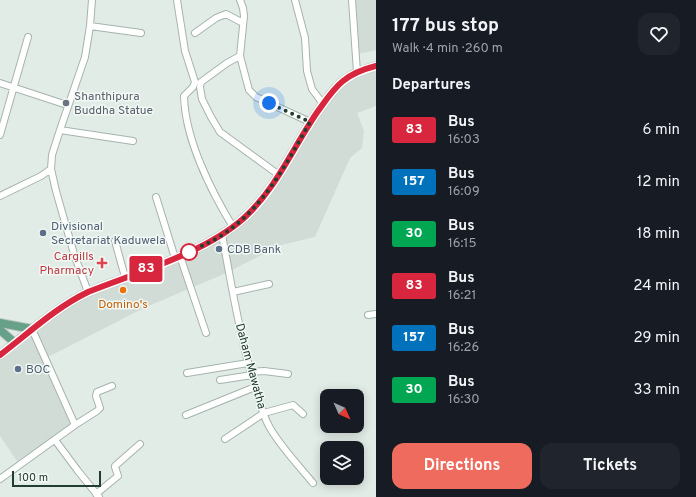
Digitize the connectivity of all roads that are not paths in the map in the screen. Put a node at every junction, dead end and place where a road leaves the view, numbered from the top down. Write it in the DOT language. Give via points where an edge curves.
graph roads {
  1 [pos="92,0"];
  2 [pos="177,0"];
  3 [pos="240,0"];
  4 [pos="295,0"];
  5 [pos="352,0"];
  6 [pos="243,23"];
  7 [pos="90,26"];
  8 [pos="141,33"];
  9 [pos="195,34"];
  10 [pos="28,37"];
  11 [pos="240,56"];
  12 [pos="376,66"];
  13 [pos="357,72"];
  14 [pos="0,83"];
  15 [pos="14,87"];
  16 [pos="323,104"];
  17 [pos="67,106"];
  18 [pos="310,122"];
  19 [pos="60,130"];
  20 [pos="0,135"];
  21 [pos="133,141"];
  22 [pos="51,169"];
  23 [pos="279,175"];
  24 [pos="0,196"];
  25 [pos="156,197"];
  26 [pos="233,227"];
  27 [pos="222,235"];
  28 [pos="115,241"];
  29 [pos="178,257"];
  30 [pos="125,277"];
  31 [pos="269,284"];
  32 [pos="88,292"];
  33 [pos="233,292"];
  34 [pos="376,314"];
  35 [pos="368,315"];
  36 [pos="0,323"];
  37 [pos="32,329"];
  38 [pos="0,330"];
  39 [pos="206,332"];
  40 [pos="15,343"];
  41 [pos="0,355"];
  42 [pos="248,364"];
  43 [pos="187,373"];
  44 [pos="252,374"];
  45 [pos="288,374"];
  46 [pos="220,380"];
  47 [pos="112,386"];
  48 [pos="255,387"];
  49 [pos="264,413"];
  50 [pos="303,414"];
  51 [pos="186,416"];
  52 [pos="75,425"];
  53 [pos="225,439"];
  54 [pos="55,440"];
  55 [pos="140,444"];
  56 [pos="0,479"];
  57 [pos="313,483"];
  58 [pos="97,495"];
  1 -- 7 [label="street"];
  2 -- 26 [label="street" via="185,50 195,82 184,96 184,109 197,156 218,202"];
  3 -- 6 [label="street"];
  4 -- 16 [label="street" via="305,38 307,71 312,89"];
  5 -- 13 [label="street"];
  6 -- 9 [label="street" via="226,14 216,18"];
  6 -- 11 [label="street"];
  7 -- 8 [label="street"];
  7 -- 17 [label="street" via="85,56"];
  10 -- 15 [label="street"];
  11 -- 18 [label="street" via="251,93"];
  11 -- 23 [label="street" via="201,82 202,99 220,132"];
  12 -- 13 [label="main road"];
  13 -- 16 [label="main road" via="336,86"];
  14 -- 15 [label="street"];
  15 -- 17 [label="street"];
  15 -- 20 [label="street"];
  16 -- 18 [label="main road"];
  17 -- 19 [label="street"];
  18 -- 23 [label="main road"];
  19 -- 21 [label="street"];
  19 -- 22 [label="street" via="52,155"];
  22 -- 24 [label="street"];
  22 -- 32 [label="street" via="74,254"];
  23 -- 26 [label="main road" via="255,208"];
  25 -- 29 [label="street"];
  26 -- 27 [label="main road"];
  27 -- 29 [label="main road"];
  27 -- 33 [label="street, Daham Mawatha"];
  28 -- 30 [label="street"];
  29 -- 30 [label="main road"];
  29 -- 39 [label="street"];
  30 -- 32 [label="main road"];
  31 -- 33 [label="street"];
  32 -- 37 [label="main road" via="57,309"];
  33 -- 42 [label="street, Daham Mawatha"];
  34 -- 35 [label="street"];
  36 -- 37 [label="main road"];
  37 -- 40 [label="main road"];
  37 -- 52 [label="street"];
  38 -- 40 [label="main road"];
  40 -- 41 [label="main road"];
  42 -- 43 [label="street"];
  42 -- 44 [label="street, Daham Mawatha"];
  44 -- 45 [label="street" via="264,371"];
  44 -- 46 [label="street"];
  44 -- 48 [label="street, Daham Mawatha"];
  47 -- 52 [label="street" via="97,392 100,408"];
  48 -- 49 [label="street, Daham Mawatha"];
  48 -- 51 [label="street"];
  49 -- 50 [label="street" via="292,405"];
  49 -- 53 [label="street"];
  49 -- 57 [label="street, Daham Mawatha" via="269,427"];
  52 -- 54 [label="street"];
  54 -- 56 [label="street"];
  54 -- 58 [label="street"];
  55 -- 58 [label="street" via="115,466 118,476"];
}
